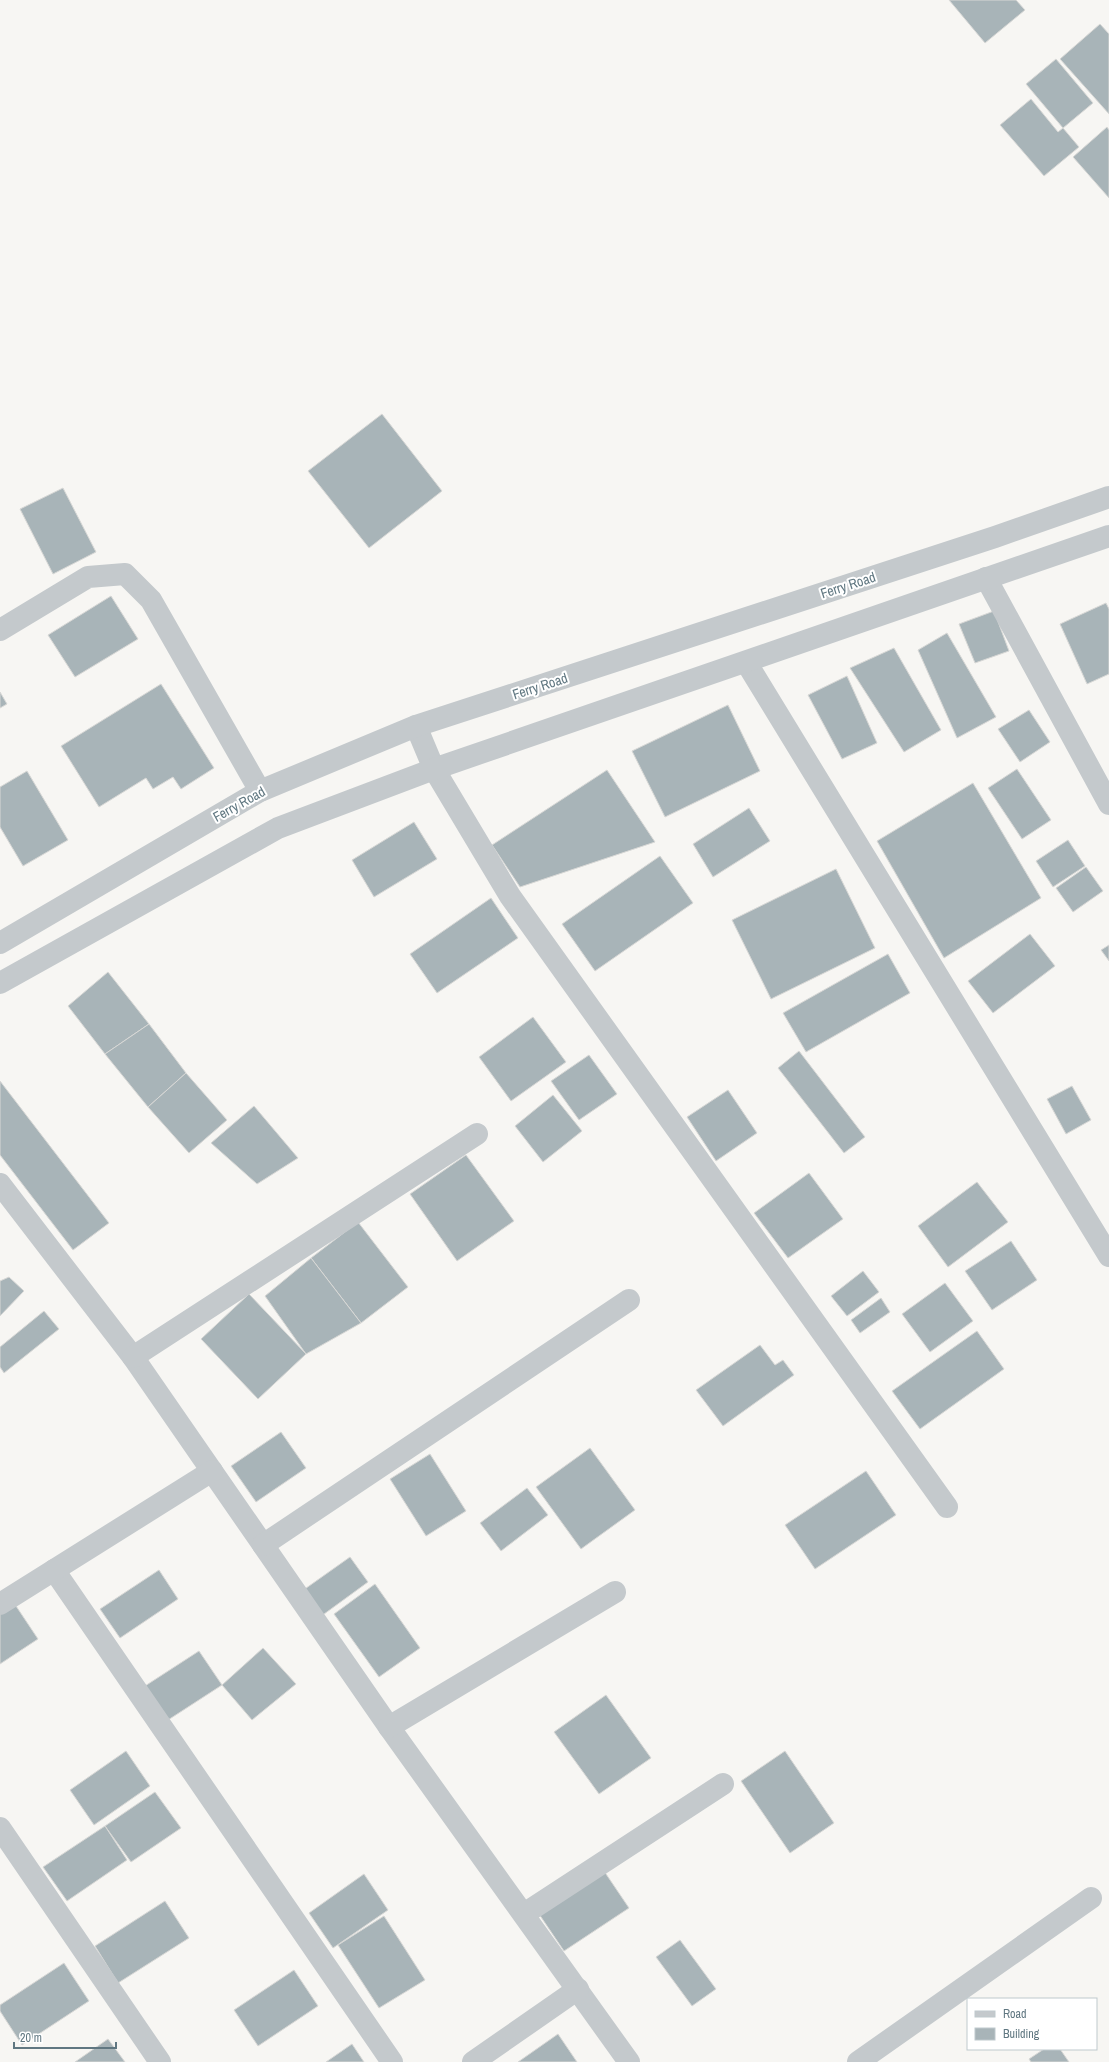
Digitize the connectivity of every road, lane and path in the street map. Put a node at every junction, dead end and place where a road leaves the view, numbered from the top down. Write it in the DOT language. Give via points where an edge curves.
graph roads {
  1 [pos="1109,497"];
  2 [pos="1109,536"];
  3 [pos="986,578"];
  4 [pos="0,630"];
  5 [pos="746,662"];
  6 [pos="416,726"];
  7 [pos="434,768"];
  8 [pos="260,791"];
  9 [pos="1109,804"];
  10 [pos="0,943"];
  11 [pos="0,983"];
  12 [pos="477,1134"];
  13 [pos="0,1184"];
  14 [pos="1101,1226"];
  15 [pos="1109,1256"];
  16 [pos="629,1300"];
  17 [pos="133,1357"];
  18 [pos="212,1471"];
  19 [pos="947,1506"];
  20 [pos="263,1544"];
  21 [pos="54,1570"];
  22 [pos="615,1592"];
  23 [pos="0,1604"];
  24 [pos="389,1727"];
  25 [pos="723,1784"];
  26 [pos="0,1828"];
  27 [pos="1091,1898"];
  28 [pos="524,1914"];
  29 [pos="578,1990"];
  30 [pos="160,2062"];
  31 [pos="392,2062"];
  32 [pos="473,2062"];
  33 [pos="629,2062"];
  34 [pos="858,2062"];
  1 -- 6 [label="street, Ferry Road"];
  2 -- 3 [label="street"];
  3 -- 5 [label="street"];
  3 -- 9 [label="street"];
  4 -- 8 [label="street" via="88,577 125,574 151,600"];
  5 -- 7 [label="street"];
  5 -- 14 [label="street"];
  6 -- 7 [label="street"];
  6 -- 8 [label="street, Ferry Road"];
  7 -- 11 [label="street" via="278,828"];
  7 -- 19 [label="street" via="510,896"];
  8 -- 10 [label="street, Ferry Road"];
  12 -- 17 [label="street"];
  13 -- 17 [label="street"];
  14 -- 15 [label="street"];
  16 -- 20 [label="street"];
  17 -- 18 [label="street"];
  18 -- 20 [label="street"];
  18 -- 21 [label="street"];
  20 -- 24 [label="street"];
  21 -- 23 [label="street"];
  21 -- 31 [label="street"];
  22 -- 24 [label="street"];
  24 -- 28 [label="street"];
  25 -- 28 [label="street"];
  26 -- 30 [label="street"];
  27 -- 34 [label="street"];
  28 -- 29 [label="street"];
  29 -- 32 [label="street"];
  29 -- 33 [label="street"];
}
